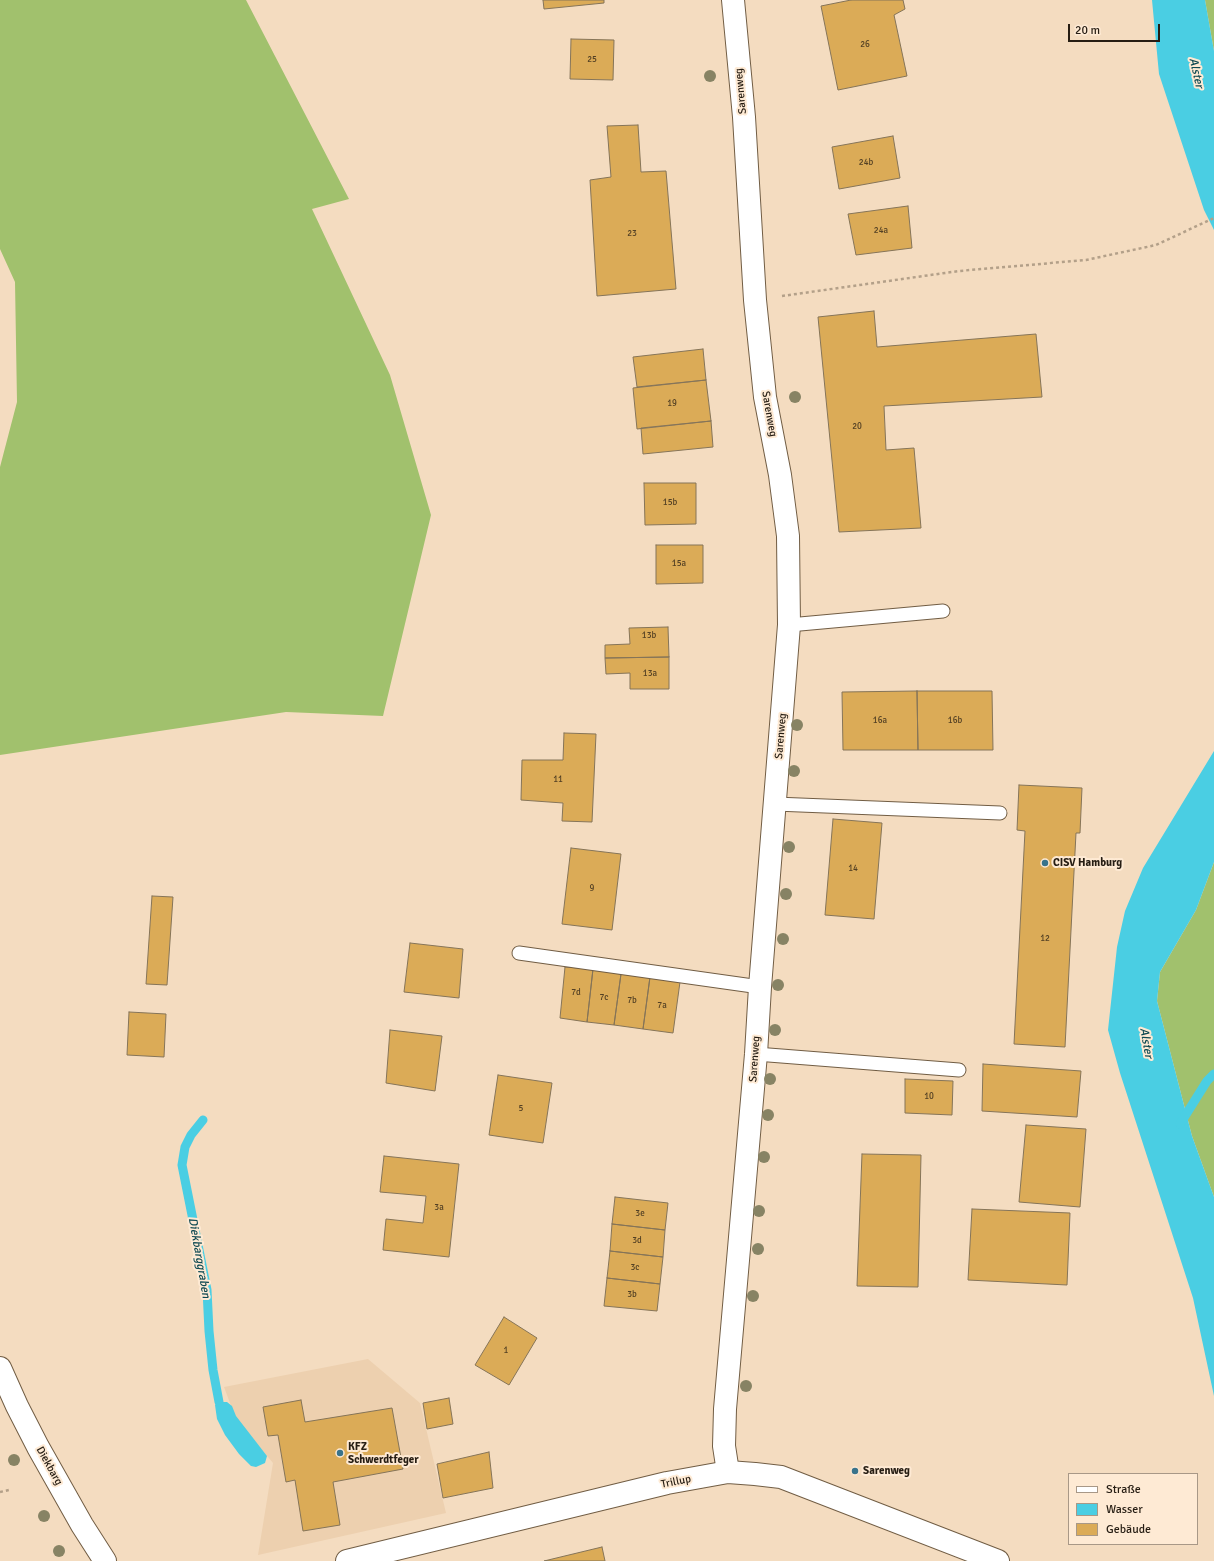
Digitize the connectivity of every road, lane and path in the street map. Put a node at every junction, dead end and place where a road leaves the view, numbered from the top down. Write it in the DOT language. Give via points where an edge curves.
graph roads {
  1 [pos="733,0"];
  2 [pos="1214,218"];
  3 [pos="755,300"];
  4 [pos="943,610"];
  5 [pos="789,625"];
  6 [pos="775,804"];
  7 [pos="1000,813"];
  8 [pos="519,953"];
  9 [pos="760,987"];
  10 [pos="756,1054"];
  11 [pos="959,1070"];
  12 [pos="0,1368"];
  13 [pos="728,1472"];
  14 [pos="9,1490"];
  15 [pos="0,1492"];
  16 [pos="105,1561"];
  17 [pos="347,1561"];
  18 [pos="998,1561"];
  1 -- 3 [label="street, Sarenweg" via="744,117"];
  2 -- 3 [label="path" via="1156,245 1086,260 959,271"];
  3 -- 5 [label="street, Sarenweg" via="765,396 788,536"];
  4 -- 5 [label="lane"];
  5 -- 6 [label="street, Sarenweg"];
  6 -- 7 [label="lane"];
  6 -- 9 [label="street, Sarenweg"];
  8 -- 9 [label="lane"];
  9 -- 10 [label="street, Sarenweg"];
  10 -- 11 [label="lane"];
  10 -- 13 [label="street, Sarenweg" via="725,1409 724,1446"];
  12 -- 16 [label="street, Diekbarg" via="38,1447"];
  13 -- 17 [label="street, Trillup" via="667,1483"];
  13 -- 18 [label="street, Trillup" via="781,1477"];
  14 -- 15 [label="path"];
}
